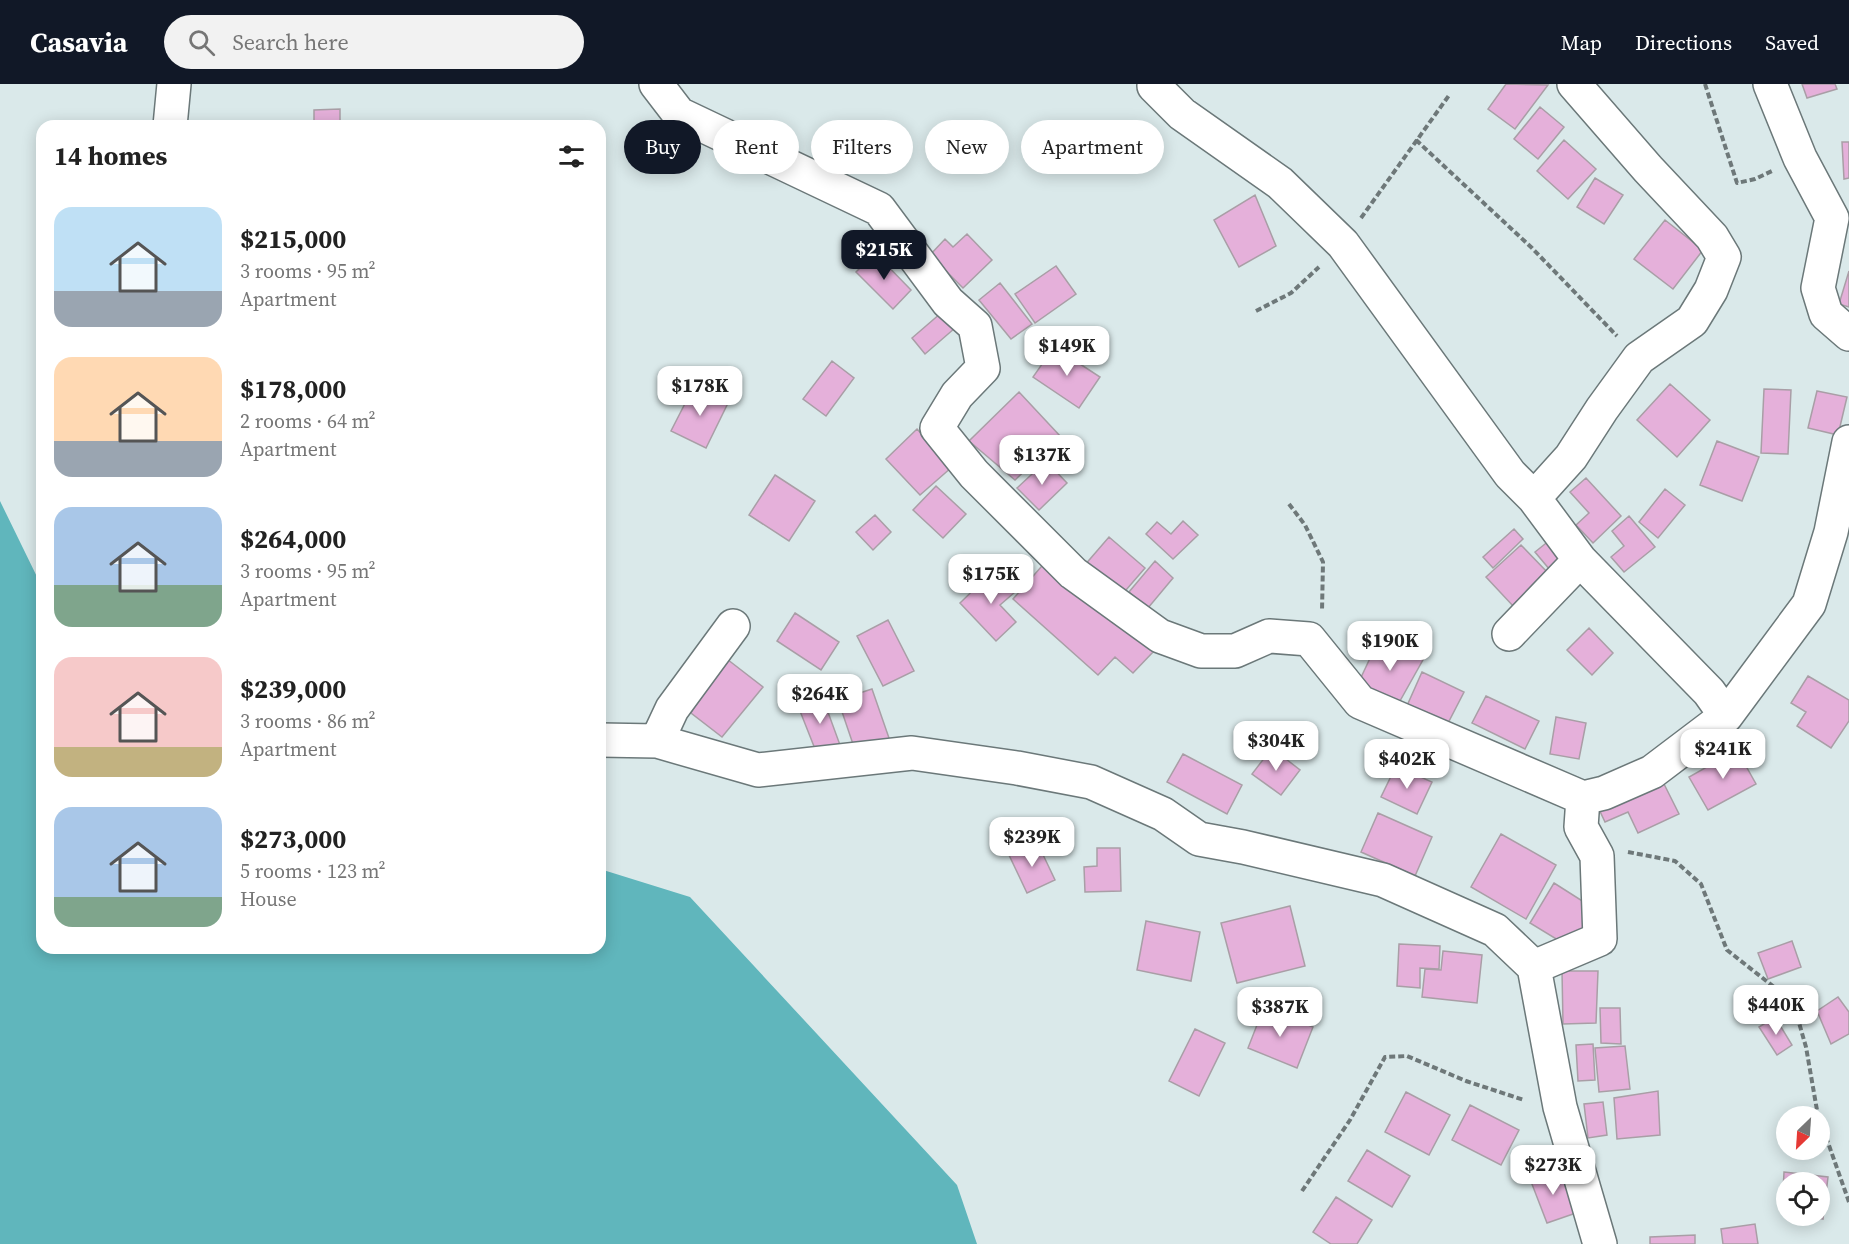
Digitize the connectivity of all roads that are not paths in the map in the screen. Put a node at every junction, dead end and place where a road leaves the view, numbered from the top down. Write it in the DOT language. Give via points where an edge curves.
graph roads {
  1 [pos="174,84"];
  2 [pos="656,84"];
  3 [pos="1574,84"];
  4 [pos="1770,84"];
  5 [pos="1154,86"];
  6 [pos="171,120"];
  7 [pos="1849,334"];
  8 [pos="1849,442"];
  9 [pos="1534,498"];
  10 [pos="1580,560"];
  11 [pos="733,626"];
  12 [pos="1509,634"];
  13 [pos="1726,716"];
  14 [pos="606,740"];
  15 [pos="657,741"];
  16 [pos="1582,798"];
  17 [pos="1534,967"];
  18 [pos="1600,1244"];
  1 -- 6 [label="street"];
  2 -- 16 [label="street" via="680,114 879,209 948,302 975,326 983,368 957,395 937,428 974,474 1072,573 1160,636 1201,651 1235,651 1269,636 1309,639 1360,702"];
  3 -- 9 [label="street" via="1712,237 1724,257 1712,290 1692,321 1639,358 1572,458"];
  4 -- 7 [label="street" via="1800,158 1832,218 1818,288 1826,314"];
  5 -- 9 [label="street" via="1182,114 1280,183 1343,244 1510,474"];
  8 -- 13 [label="street" via="1831,532 1809,604"];
  9 -- 10 [label="street"];
  10 -- 12 [label="street"];
  10 -- 13 [label="street" via="1709,692"];
  11 -- 15 [label="street" via="672,709"];
  13 -- 16 [label="street" via="1652,772 1604,794"];
  14 -- 15 [label="street"];
  15 -- 17 [label="street" via="758,770 912,753 1091,782 1162,814 1199,839 1383,880 1495,930"];
  16 -- 17 [label="street" via="1581,827 1597,856 1600,939"];
  17 -- 18 [label="street" via="1560,1107"];
}
